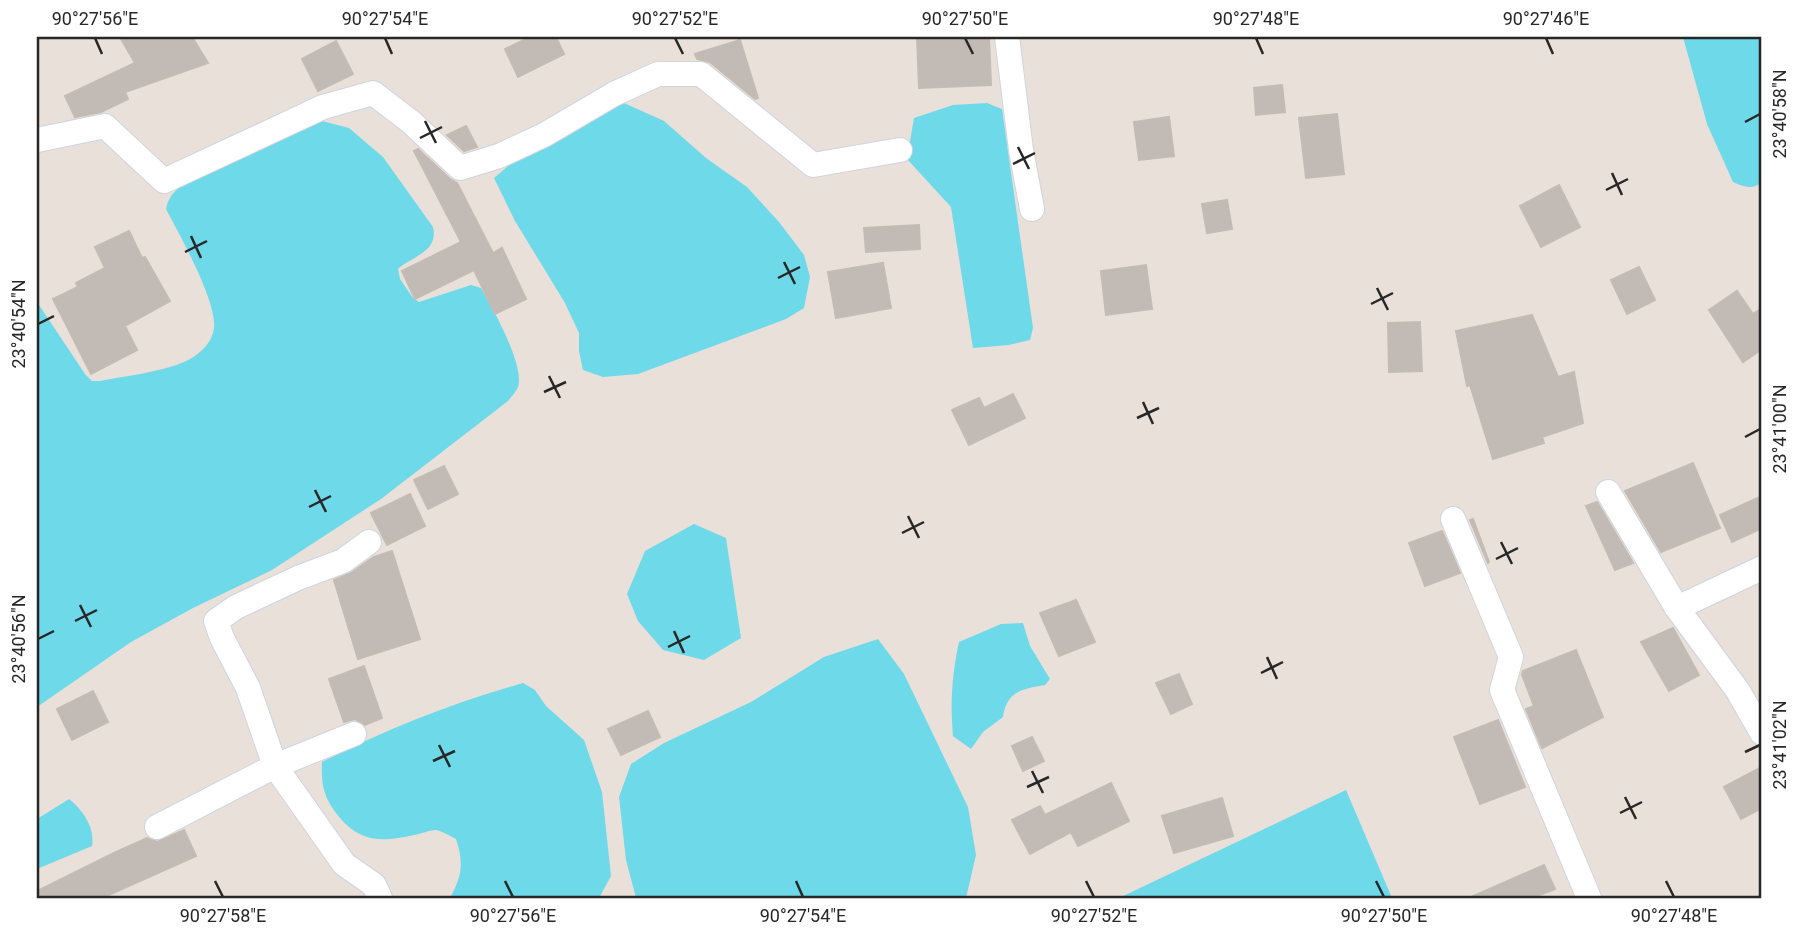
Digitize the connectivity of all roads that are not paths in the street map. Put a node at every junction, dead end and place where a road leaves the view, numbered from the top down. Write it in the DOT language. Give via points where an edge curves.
graph roads {
  1 [pos="1007,37"];
  2 [pos="37,141"];
  3 [pos="900,150"];
  4 [pos="1032,209"];
  5 [pos="1608,492"];
  6 [pos="1453,519"];
  7 [pos="369,542"];
  8 [pos="1762,568"];
  9 [pos="1677,608"];
  10 [pos="1762,733"];
  11 [pos="354,734"];
  12 [pos="275,766"];
  13 [pos="157,827"];
  14 [pos="380,898"];
  15 [pos="1589,898"];
  1 -- 4 [label="street"];
  2 -- 3 [label="street" via="105,126 164,181 323,107 373,93 460,168 544,135 658,74 701,74 813,164"];
  5 -- 9 [label="street"];
  6 -- 15 [label="street" via="1511,657 1502,690"];
  7 -- 12 [label="street" via="343,561 236,607 216,621 248,688"];
  8 -- 9 [label="street"];
  9 -- 10 [label="street" via="1738,691"];
  11 -- 12 [label="street"];
  12 -- 13 [label="street"];
  12 -- 14 [label="street" via="344,864 374,885"];
}
